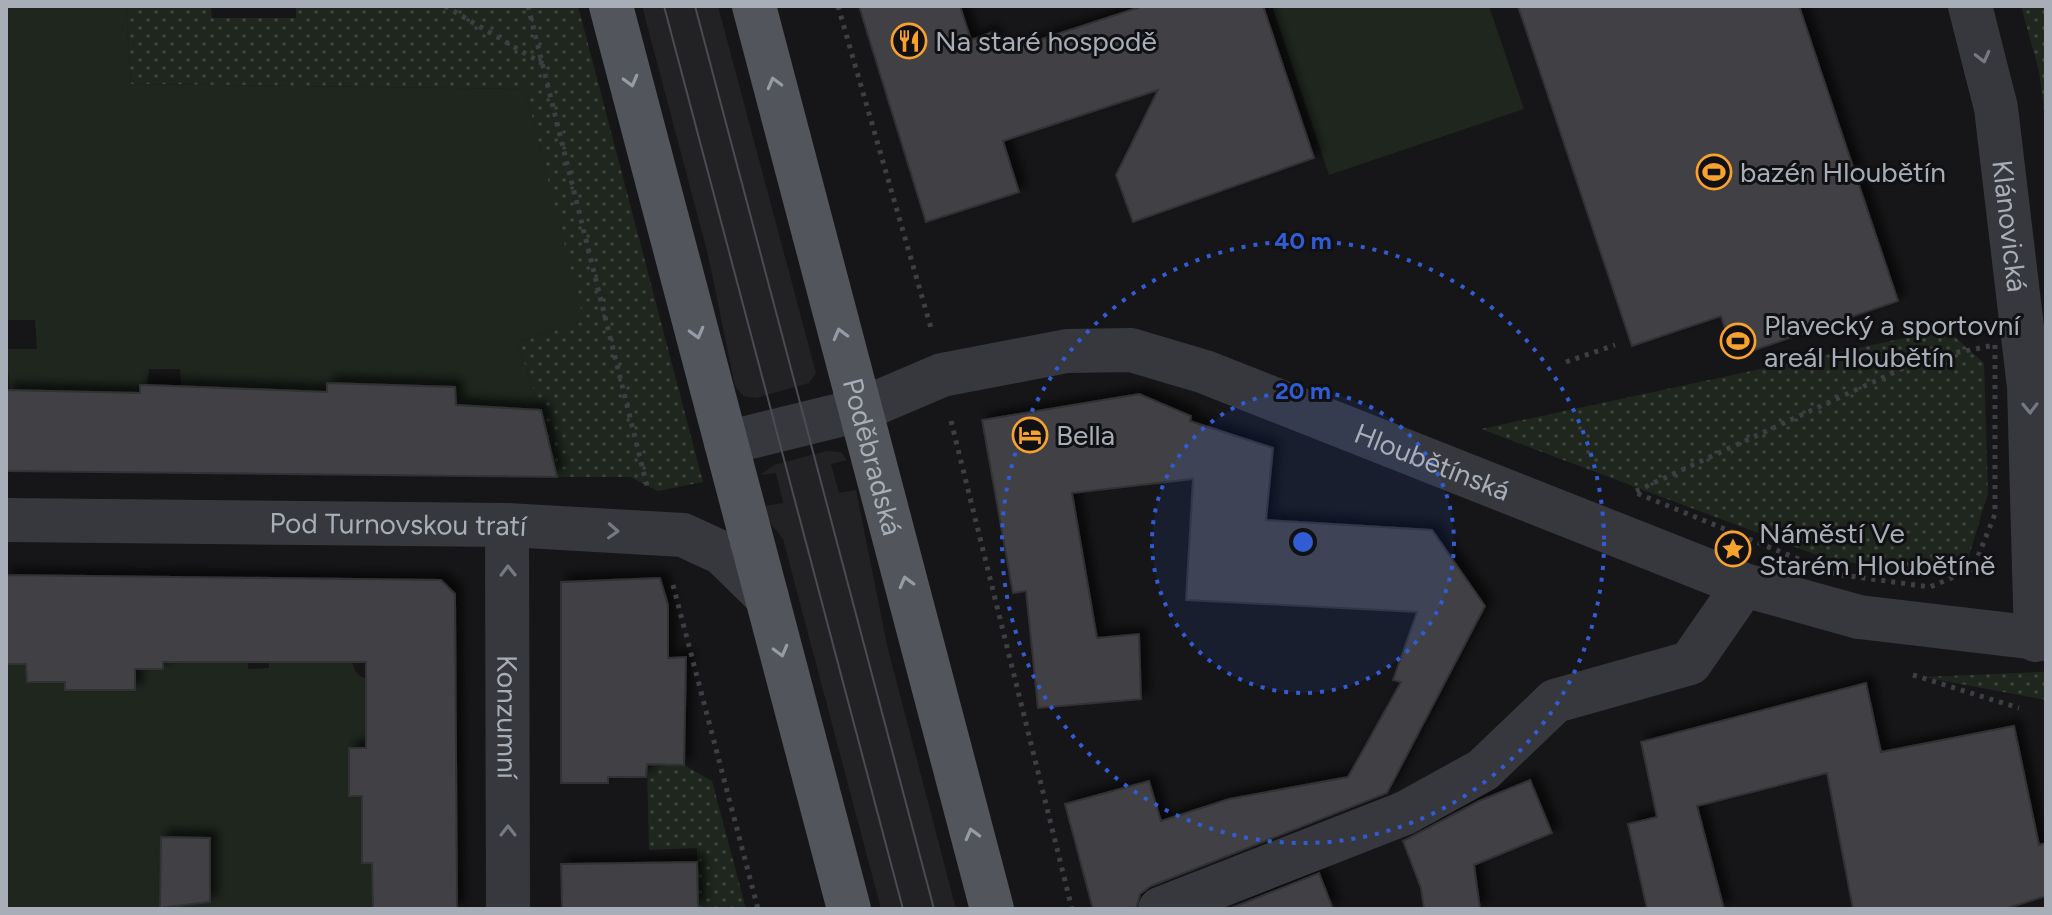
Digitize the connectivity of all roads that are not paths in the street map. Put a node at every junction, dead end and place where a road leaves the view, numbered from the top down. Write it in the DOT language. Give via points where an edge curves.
graph roads {
  1 [pos="611,6"];
  2 [pos="754,6"];
  3 [pos="1970,6"];
  4 [pos="860,410"];
  5 [pos="726,443"];
  6 [pos="6,520"];
  7 [pos="507,525"];
  8 [pos="1744,585"];
  9 [pos="767,597"];
  10 [pos="2041,639"];
  11 [pos="508,909"];
  12 [pos="849,909"];
  13 [pos="992,909"];
  14 [pos="1160,909"];
  1 -- 5 [label="main road, one-way"];
  4 -- 2 [label="main road, Poděbradská, one-way"];
  3 -- 10 [label="street, Klánovická, one-way" via="1996,108 2029,387"];
  4 -- 5 [label="street, Hloubětínská"];
  4 -- 8 [label="street, Hloubětínská" via="942,375 1067,351 1131,350 1205,372"];
  13 -- 4 [label="main road, Poděbradská, one-way"];
  5 -- 9 [label="main road"];
  6 -- 7 [label="street, Pod Turnovskou tratí"];
  7 -- 9 [label="street, Pod Turnovskou tratí, one-way" via="659,533 705,542 738,565"];
  11 -- 7 [label="street, Konzumní, one-way"];
  8 -- 10 [label="street, Hloubětínská" via="1859,617"];
  8 -- 14 [label="street" via="1690,663 1555,701 1483,770 1405,813"];
  9 -- 12 [label="main road, one-way"];
}
